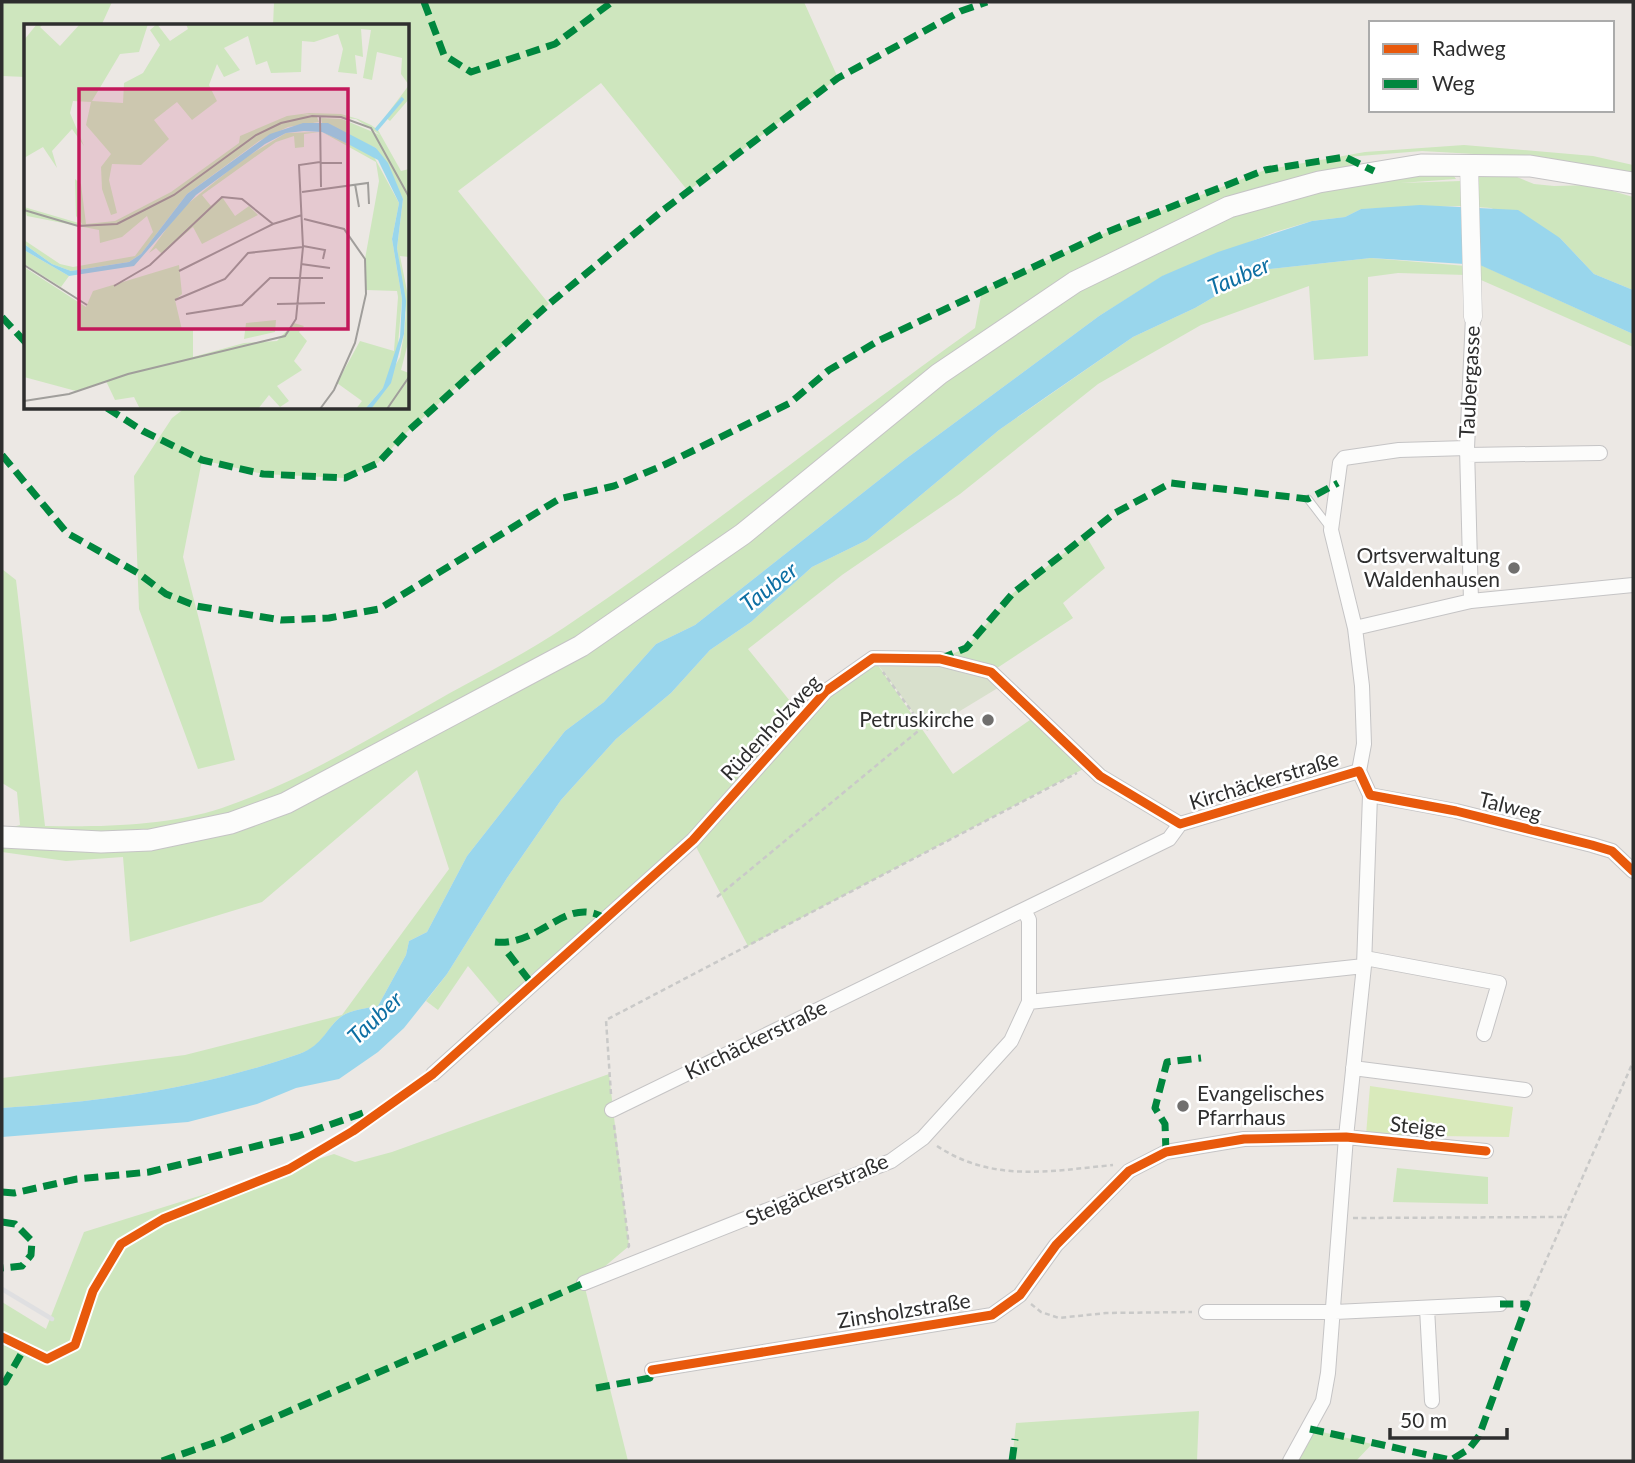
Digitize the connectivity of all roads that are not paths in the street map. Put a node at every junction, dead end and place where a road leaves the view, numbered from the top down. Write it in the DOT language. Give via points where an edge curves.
graph roads {
  1 [pos="1469,172"];
  2 [pos="1633,183"];
  3 [pos="1473,317"];
  4 [pos="1467,451"];
  5 [pos="1600,453"];
  6 [pos="1308,499"];
  7 [pos="1331,530"];
  8 [pos="1633,584"];
  9 [pos="1471,601"];
  10 [pos="1355,628"];
  11 [pos="1359,771"];
  12 [pos="1370,795"];
  13 [pos="1180,824"];
  14 [pos="2,837"];
  15 [pos="1633,871"];
  16 [pos="1024,910"];
  17 [pos="1365,962"];
  18 [pos="1029,1002"];
  19 [pos="1484,1034"];
  20 [pos="1353,1068"];
  21 [pos="433,1073"];
  22 [pos="1525,1090"];
  23 [pos="612,1110"];
  24 [pos="1346,1137"];
  25 [pos="1486,1151"];
  26 [pos="214,1199"];
  27 [pos="584,1283"];
  28 [pos="1500,1304"];
  29 [pos="1427,1308"];
  30 [pos="1206,1312"];
  31 [pos="1335,1312"];
  32 [pos="653,1370"];
  33 [pos="1432,1401"];
  34 [pos="1290,1461"];
  1 -- 2 [label="main road" via="1530,166"];
  1 -- 3 [label="street, Taubergasse"];
  1 -- 14 [label="main road" via="1396,167 1229,207 1075,282 939,374 744,534 581,646 286,803 231,823 150,840"];
  3 -- 4 [label="street, Taubergasse"];
  4 -- 5 [label="street"];
  4 -- 7 [label="street" via="1399,450 1344,458"];
  4 -- 9 [label="street, Taubergasse"];
  6 -- 7 [label="lane"];
  7 -- 10 [label="street"];
  8 -- 9 [label="street"];
  9 -- 10 [label="street"];
  10 -- 11 [label="street" via="1363,698 1364,744"];
  11 -- 12 [label="street"];
  11 -- 13 [label="street, Kirchäckerstraße"];
  12 -- 15 [label="street, Talweg" via="1592,845 1612,851"];
  12 -- 17 [label="street"];
  13 -- 16 [label="street, Kirchäckerstraße" via="1169,839"];
  13 -- 21 [label="street, Rüdenholzweg" via="1089,766 991,671 940,659 873,658 826,691 693,840"];
  16 -- 18 [label="street, Steigäckerstraße" via="1029,920"];
  16 -- 23 [label="street, Kirchäckerstraße"];
  17 -- 18 [label="street"];
  17 -- 19 [label="street" via="1499,983"];
  17 -- 20 [label="street"];
  18 -- 27 [label="street, Steigäckerstraße" via="1011,1041 923,1138 891,1161"];
  20 -- 22 [label="street"];
  20 -- 24 [label="street"];
  21 -- 26 [label="lane" via="289,1169"];
  24 -- 25 [label="street, Steige"];
  24 -- 31 [label="street"];
  24 -- 32 [label="street, Zinsholzstraße" via="1244,1139 1166,1152 1129,1171 1056,1245 1020,1295 992,1315"];
  28 -- 29 [label="street"];
  29 -- 31 [label="street"];
  29 -- 33 [label="street"];
  30 -- 31 [label="street"];
  31 -- 34 [label="street" via="1323,1401"];
}
